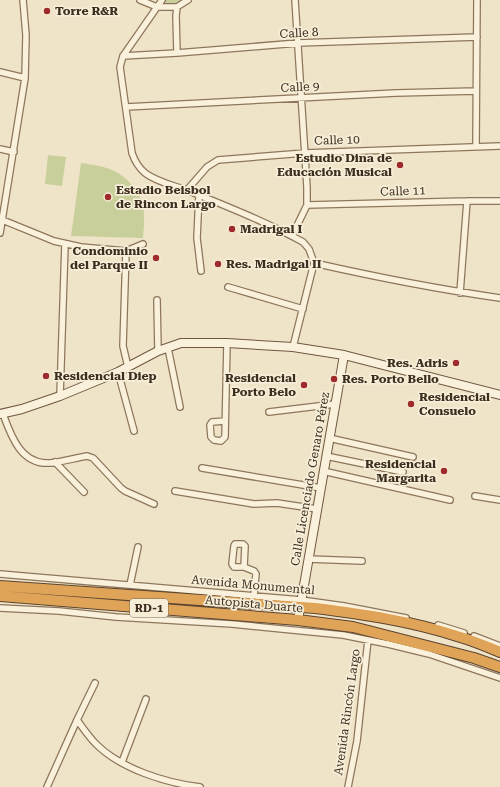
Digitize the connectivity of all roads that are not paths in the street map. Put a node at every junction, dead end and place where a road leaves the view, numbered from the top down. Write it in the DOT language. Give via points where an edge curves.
graph roads {
  1 [pos="23,0"];
  2 [pos="140,0"];
  3 [pos="162,0"];
  4 [pos="188,0"];
  5 [pos="295,0"];
  6 [pos="476,0"];
  7 [pos="157,7"];
  8 [pos="177,7"];
  9 [pos="476,37"];
  10 [pos="298,43"];
  11 [pos="177,53"];
  12 [pos="124,56"];
  13 [pos="0,72"];
  14 [pos="25,78"];
  15 [pos="476,91"];
  16 [pos="302,98"];
  17 [pos="126,107"];
  18 [pos="476,146"];
  19 [pos="500,146"];
  20 [pos="0,149"];
  21 [pos="14,152"];
  22 [pos="305,153"];
  23 [pos="187,190"];
  24 [pos="199,195"];
  25 [pos="467,200"];
  26 [pos="500,201"];
  27 [pos="307,205"];
  28 [pos="1,219"];
  29 [pos="0,232"];
  30 [pos="292,236"];
  31 [pos="65,244"];
  32 [pos="143,244"];
  33 [pos="126,251"];
  34 [pos="314,263"];
  35 [pos="201,271"];
  36 [pos="228,287"];
  37 [pos="460,293"];
  38 [pos="500,298"];
  39 [pos="157,300"];
  40 [pos="303,309"];
  41 [pos="227,343"];
  42 [pos="293,347"];
  43 [pos="168,348"];
  44 [pos="158,351"];
  45 [pos="344,356"];
  46 [pos="128,367"];
  47 [pos="118,372"];
  48 [pos="500,395"];
  49 [pos="60,396"];
  50 [pos="335,404"];
  51 [pos="180,407"];
  52 [pos="270,412"];
  53 [pos="1,414"];
  54 [pos="225,421"];
  55 [pos="134,431"];
  56 [pos="329,438"];
  57 [pos="326,456"];
  58 [pos="413,457"];
  59 [pos="55,462"];
  60 [pos="202,468"];
  61 [pos="323,471"];
  62 [pos="403,472"];
  63 [pos="321,488"];
  64 [pos="175,491"];
  65 [pos="84,492"];
  66 [pos="475,496"];
  67 [pos="450,500"];
  68 [pos="500,500"];
  69 [pos="154,504"];
  70 [pos="317,509"];
  71 [pos="138,548"];
  72 [pos="308,559"];
  73 [pos="362,561"];
  74 [pos="244,567"];
  75 [pos="0,574"];
  76 [pos="130,585"];
  77 [pos="0,586"];
  78 [pos="0,596"];
  79 [pos="254,596"];
  80 [pos="300,603"];
  81 [pos="0,608"];
  82 [pos="298,620"];
  83 [pos="368,640"];
  84 [pos="418,643"];
  85 [pos="500,646"];
  86 [pos="500,652"];
  87 [pos="453,653"];
  88 [pos="430,654"];
  89 [pos="500,667"];
  90 [pos="500,678"];
  91 [pos="95,683"];
  92 [pos="146,699"];
  93 [pos="77,720"];
  94 [pos="122,762"];
  95 [pos="47,787"];
  96 [pos="200,787"];
  97 [pos="348,787"];
  1 -- 14 [label="street" via="26,35"];
  2 -- 7 [label="street"];
  3 -- 7 [label="street"];
  4 -- 8 [label="street"];
  5 -- 10 [label="street"];
  6 -- 9 [label="street"];
  7 -- 8 [label="street"];
  7 -- 12 [label="street"];
  8 -- 11 [label="street"];
  9 -- 10 [label="street, Calle 8"];
  9 -- 15 [label="street"];
  10 -- 11 [label="street, Calle 8"];
  10 -- 16 [label="street"];
  11 -- 12 [label="street, Calle 8"];
  12 -- 17 [label="street" via="120,67"];
  13 -- 14 [label="street"];
  14 -- 21 [label="street"];
  15 -- 16 [label="street, Calle 9" via="396,92"];
  15 -- 18 [label="street"];
  16 -- 17 [label="street, Calle 9"];
  16 -- 22 [label="street"];
  17 -- 23 [label="street" via="132,153 136,164 162,182"];
  18 -- 19 [label="street, Calle 10"];
  18 -- 22 [label="street, Calle 10"];
  20 -- 21 [label="street"];
  21 -- 28 [label="street"];
  22 -- 23 [label="street, Calle 10" via="218,160 207,167"];
  22 -- 27 [label="street"];
  23 -- 24 [label="street"];
  24 -- 30 [label="street"];
  24 -- 35 [label="street" via="197,238"];
  25 -- 26 [label="street, Calle 11"];
  25 -- 27 [label="street, Calle 11"];
  25 -- 37 [label="street"];
  27 -- 30 [label="street"];
  28 -- 29 [label="street"];
  28 -- 31 [label="street"];
  30 -- 34 [label="street" via="309,249"];
  31 -- 33 [label="street"];
  31 -- 49 [label="street"];
  32 -- 33 [label="street"];
  33 -- 46 [label="street" via="122,323 123,346"];
  34 -- 37 [label="street"];
  34 -- 40 [label="street"];
  36 -- 40 [label="street"];
  37 -- 38 [label="street"];
  39 -- 44 [label="street"];
  40 -- 42 [label="street"];
  41 -- 42 [label="main road"];
  41 -- 43 [label="main road" via="182,343"];
  41 -- 54 [label="street"];
  42 -- 45 [label="main road"];
  43 -- 44 [label="main road"];
  43 -- 51 [label="street"];
  44 -- 46 [label="main road"];
  45 -- 48 [label="main road"];
  45 -- 50 [label="main road, Calle Licenciado Genaro Pérez"];
  46 -- 47 [label="main road"];
  47 -- 49 [label="main road"];
  47 -- 55 [label="street"];
  49 -- 53 [label="main road"];
  50 -- 52 [label="street"];
  50 -- 56 [label="main road, Calle Licenciado Genaro Pérez"];
  53 -- 59 [label="street" via="18,448 39,463"];
  56 -- 57 [label="main road, Calle Licenciado Genaro Pérez"];
  56 -- 58 [label="street"];
  57 -- 61 [label="main road, Calle Licenciado Genaro Pérez"];
  57 -- 62 [label="street"];
  59 -- 65 [label="street"];
  59 -- 69 [label="street" via="87,456 93,458 121,488"];
  60 -- 63 [label="street"];
  61 -- 63 [label="main road, Calle Licenciado Genaro Pérez"];
  61 -- 67 [label="street"];
  63 -- 70 [label="main road, Calle Licenciado Genaro Pérez"];
  64 -- 70 [label="street" via="254,504 277,503"];
  66 -- 68 [label="street"];
  70 -- 72 [label="main road, Calle Licenciado Genaro Pérez"];
  71 -- 76 [label="street"];
  72 -- 73 [label="street"];
  72 -- 80 [label="main road, Calle Licenciado Genaro Pérez"];
  74 -- 79 [label="street" via="256,574"];
  75 -- 76 [label="street, Avenida Monumental"];
  76 -- 79 [label="street, Avenida Monumental"];
  77 -- 80 [label="highway, Autopista Duarte / RD-1"];
  78 -- 82 [label="highway, Autopista Duarte / RD-1"];
  79 -- 80 [label="street, Avenida Monumental"];
  80 -- 82 [label="main road, Calle Licenciado Genaro Pérez"];
  80 -- 85 [label="street, Avenida Monumental" via="344,606 391,614 450,628"];
  80 -- 86 [label="highway, Autopista Duarte / RD-1" via="404,622 456,635"];
  81 -- 83 [label="street" via="294,629"];
  82 -- 84 [label="highway, Autopista Duarte / RD-1" via="353,627"];
  83 -- 88 [label="street"];
  83 -- 97 [label="street, Avenida Rincón Largo" via="357,742"];
  84 -- 87 [label="highway, Autopista Duarte / RD-1"];
  84 -- 88 [label="highway"];
  87 -- 88 [label="highway"];
  87 -- 89 [label="highway, Autopista Duarte / RD-1"];
  88 -- 90 [label="street"];
  91 -- 93 [label="street"];
  92 -- 94 [label="street"];
  93 -- 94 [label="street" via="97,745"];
  93 -- 95 [label="street"];
  94 -- 96 [label="street" via="156,778"];
}
